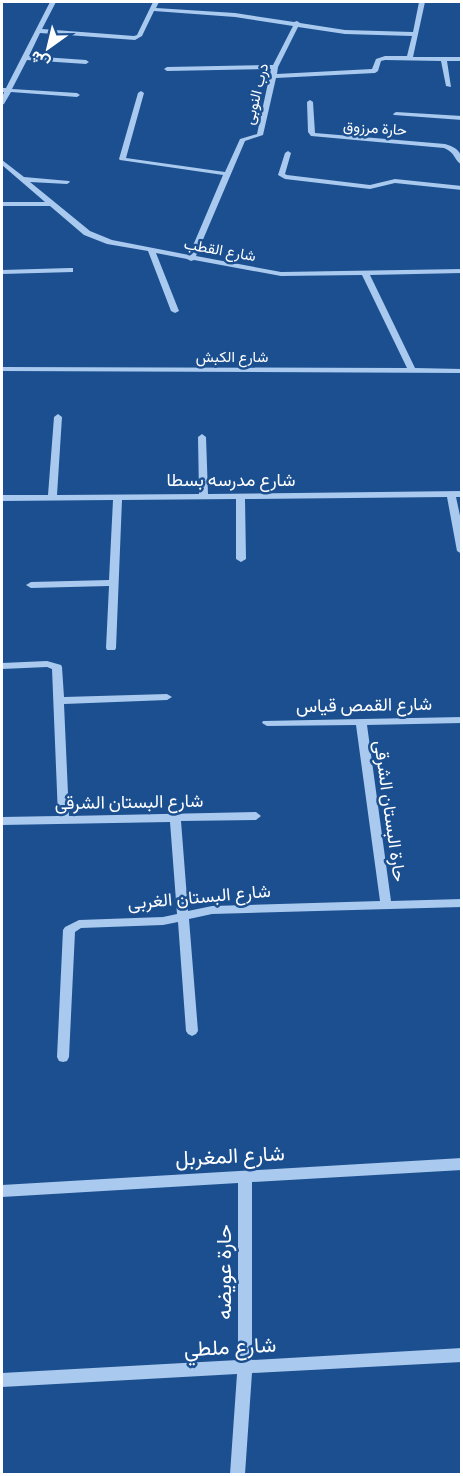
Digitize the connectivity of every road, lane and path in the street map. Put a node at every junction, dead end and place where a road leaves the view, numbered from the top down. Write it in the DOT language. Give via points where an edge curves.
graph roads {
  1 [pos="53,2"];
  2 [pos="156,2"];
  3 [pos="422,2"];
  4 [pos="152,9"];
  5 [pos="297,23"];
  6 [pos="38,31"];
  7 [pos="415,34"];
  8 [pos="24,58"];
  9 [pos="410,58"];
  10 [pos="444,58"];
  11 [pos="462,59"];
  12 [pos="86,62"];
  13 [pos="275,67"];
  14 [pos="167,69"];
  15 [pos="272,76"];
  16 [pos="449,86"];
  17 [pos="5,90"];
  18 [pos="141,93"];
  19 [pos="77,96"];
  20 [pos="2,102"];
  21 [pos="310,102"];
  22 [pos="396,114"];
  23 [pos="462,118"];
  24 [pos="288,153"];
  25 [pos="2,162"];
  26 [pos="462,163"];
  27 [pos="228,174"];
  28 [pos="21,179"];
  29 [pos="67,182"];
  30 [pos="462,188"];
  31 [pos="2,204"];
  32 [pos="50,204"];
  33 [pos="152,250"];
  34 [pos="191,259"];
  35 [pos="70,270"];
  36 [pos="462,271"];
  37 [pos="2,272"];
  38 [pos="365,273"];
  39 [pos="175,311"];
  40 [pos="2,369"];
  41 [pos="412,371"];
  42 [pos="462,371"];
  43 [pos="58,417"];
  44 [pos="202,437"];
  45 [pos="456,494"];
  46 [pos="204,496"];
  47 [pos="240,496"];
  48 [pos="118,497"];
  49 [pos="2,498"];
  50 [pos="52,498"];
  51 [pos="462,550"];
  52 [pos="241,559"];
  53 [pos="114,582"];
  54 [pos="31,585"];
  55 [pos="111,648"];
  56 [pos="2,666"];
  57 [pos="168,697"];
  58 [pos="59,701"];
  59 [pos="462,720"];
  60 [pos="361,722"];
  61 [pos="267,723"];
  62 [pos="256,816"];
  63 [pos="175,818"];
  64 [pos="64,820"];
  65 [pos="2,821"];
  66 [pos="462,903"];
  67 [pos="386,904"];
  68 [pos="182,915"];
  69 [pos="192,1031"];
  70 [pos="63,1057"];
  71 [pos="462,1164"];
  72 [pos="245,1177"];
  73 [pos="2,1191"];
  74 [pos="462,1355"];
  75 [pos="244,1368"];
  76 [pos="2,1380"];
  77 [pos="238,1474"];
  1 -- 6 [label="street"];
  2 -- 4 [label="street"];
  3 -- 7 [label="street"];
  4 -- 5 [label="street"];
  4 -- 6 [label="street" via="135,38"];
  5 -- 7 [label="street" via="345,32"];
  5 -- 13 [label="street, درب النوبى"];
  6 -- 8 [label="street"];
  7 -- 9 [label="street"];
  8 -- 12 [label="street"];
  8 -- 17 [label="street"];
  9 -- 10 [label="street"];
  9 -- 15 [label="street" via="379,59 372,72"];
  10 -- 11 [label="street"];
  10 -- 16 [label="street"];
  13 -- 14 [label="street"];
  13 -- 15 [label="street, درب النوبى"];
  15 -- 27 [label="street, درب النوبى" via="260,135 242,140"];
  17 -- 19 [label="street"];
  17 -- 20 [label="street"];
  18 -- 27 [label="street" via="122,159"];
  21 -- 26 [label="street, حارة مرزوق" via="311,132 317,136 445,146 455,150"];
  22 -- 23 [label="street"];
  24 -- 30 [label="street" via="281,175 285,177 370,187 395,181"];
  25 -- 28 [label="street, شارع القطب"];
  27 -- 34 [label="street, درب النوبى"];
  28 -- 29 [label="street"];
  28 -- 32 [label="street, شارع القطب"];
  31 -- 32 [label="street"];
  32 -- 33 [label="street, شارع القطب" via="87,233"];
  33 -- 34 [label="street, شارع القطب"];
  33 -- 39 [label="street"];
  34 -- 38 [label="street, شارع القطب" via="281,274"];
  35 -- 37 [label="street"];
  36 -- 38 [label="street, شارع القطب"];
  38 -- 41 [label="street"];
  40 -- 41 [label="street, شارع الكبش"];
  41 -- 42 [label="street, شارع الكبش"];
  43 -- 50 [label="street"];
  44 -- 46 [label="street"];
  45 -- 47 [label="street, شارع مدرسه بسطا"];
  45 -- 51 [label="street"];
  46 -- 47 [label="street, شارع مدرسه بسطا"];
  46 -- 48 [label="street, شارع مدرسه بسطا"];
  47 -- 52 [label="street"];
  48 -- 50 [label="street, شارع مدرسه بسطا"];
  48 -- 53 [label="street"];
  49 -- 50 [label="street, شارع مدرسه بسطا"];
  53 -- 54 [label="street"];
  53 -- 55 [label="street"];
  56 -- 58 [label="street" via="57,667"];
  57 -- 58 [label="street"];
  58 -- 64 [label="street"];
  59 -- 60 [label="street, شارع القمص قياس"];
  60 -- 61 [label="street, شارع القمص قياس"];
  60 -- 67 [label="street, حارة البستان الشرقى"];
  62 -- 63 [label="street, شارع البستان الشرقى"];
  63 -- 64 [label="street, شارع البستان الشرقى"];
  63 -- 68 [label="street"];
  64 -- 65 [label="street, شارع البستان الشرقى"];
  66 -- 67 [label="street, شارع البستان الغربى"];
  67 -- 68 [label="street, شارع البستان الغربى" via="212,910"];
  68 -- 69 [label="street"];
  68 -- 70 [label="street, شارع البستان الغربى" via="163,921 85,923 69,930"];
  71 -- 72 [label="street, شارع المغربل"];
  72 -- 73 [label="street, شارع المغربل"];
  72 -- 75 [label="street, حارة عويضه"];
  74 -- 75 [label="street, شارع ملطي"];
  75 -- 76 [label="street, شارع ملطي"];
  75 -- 77 [label="street, حارة عويضه"];
}
